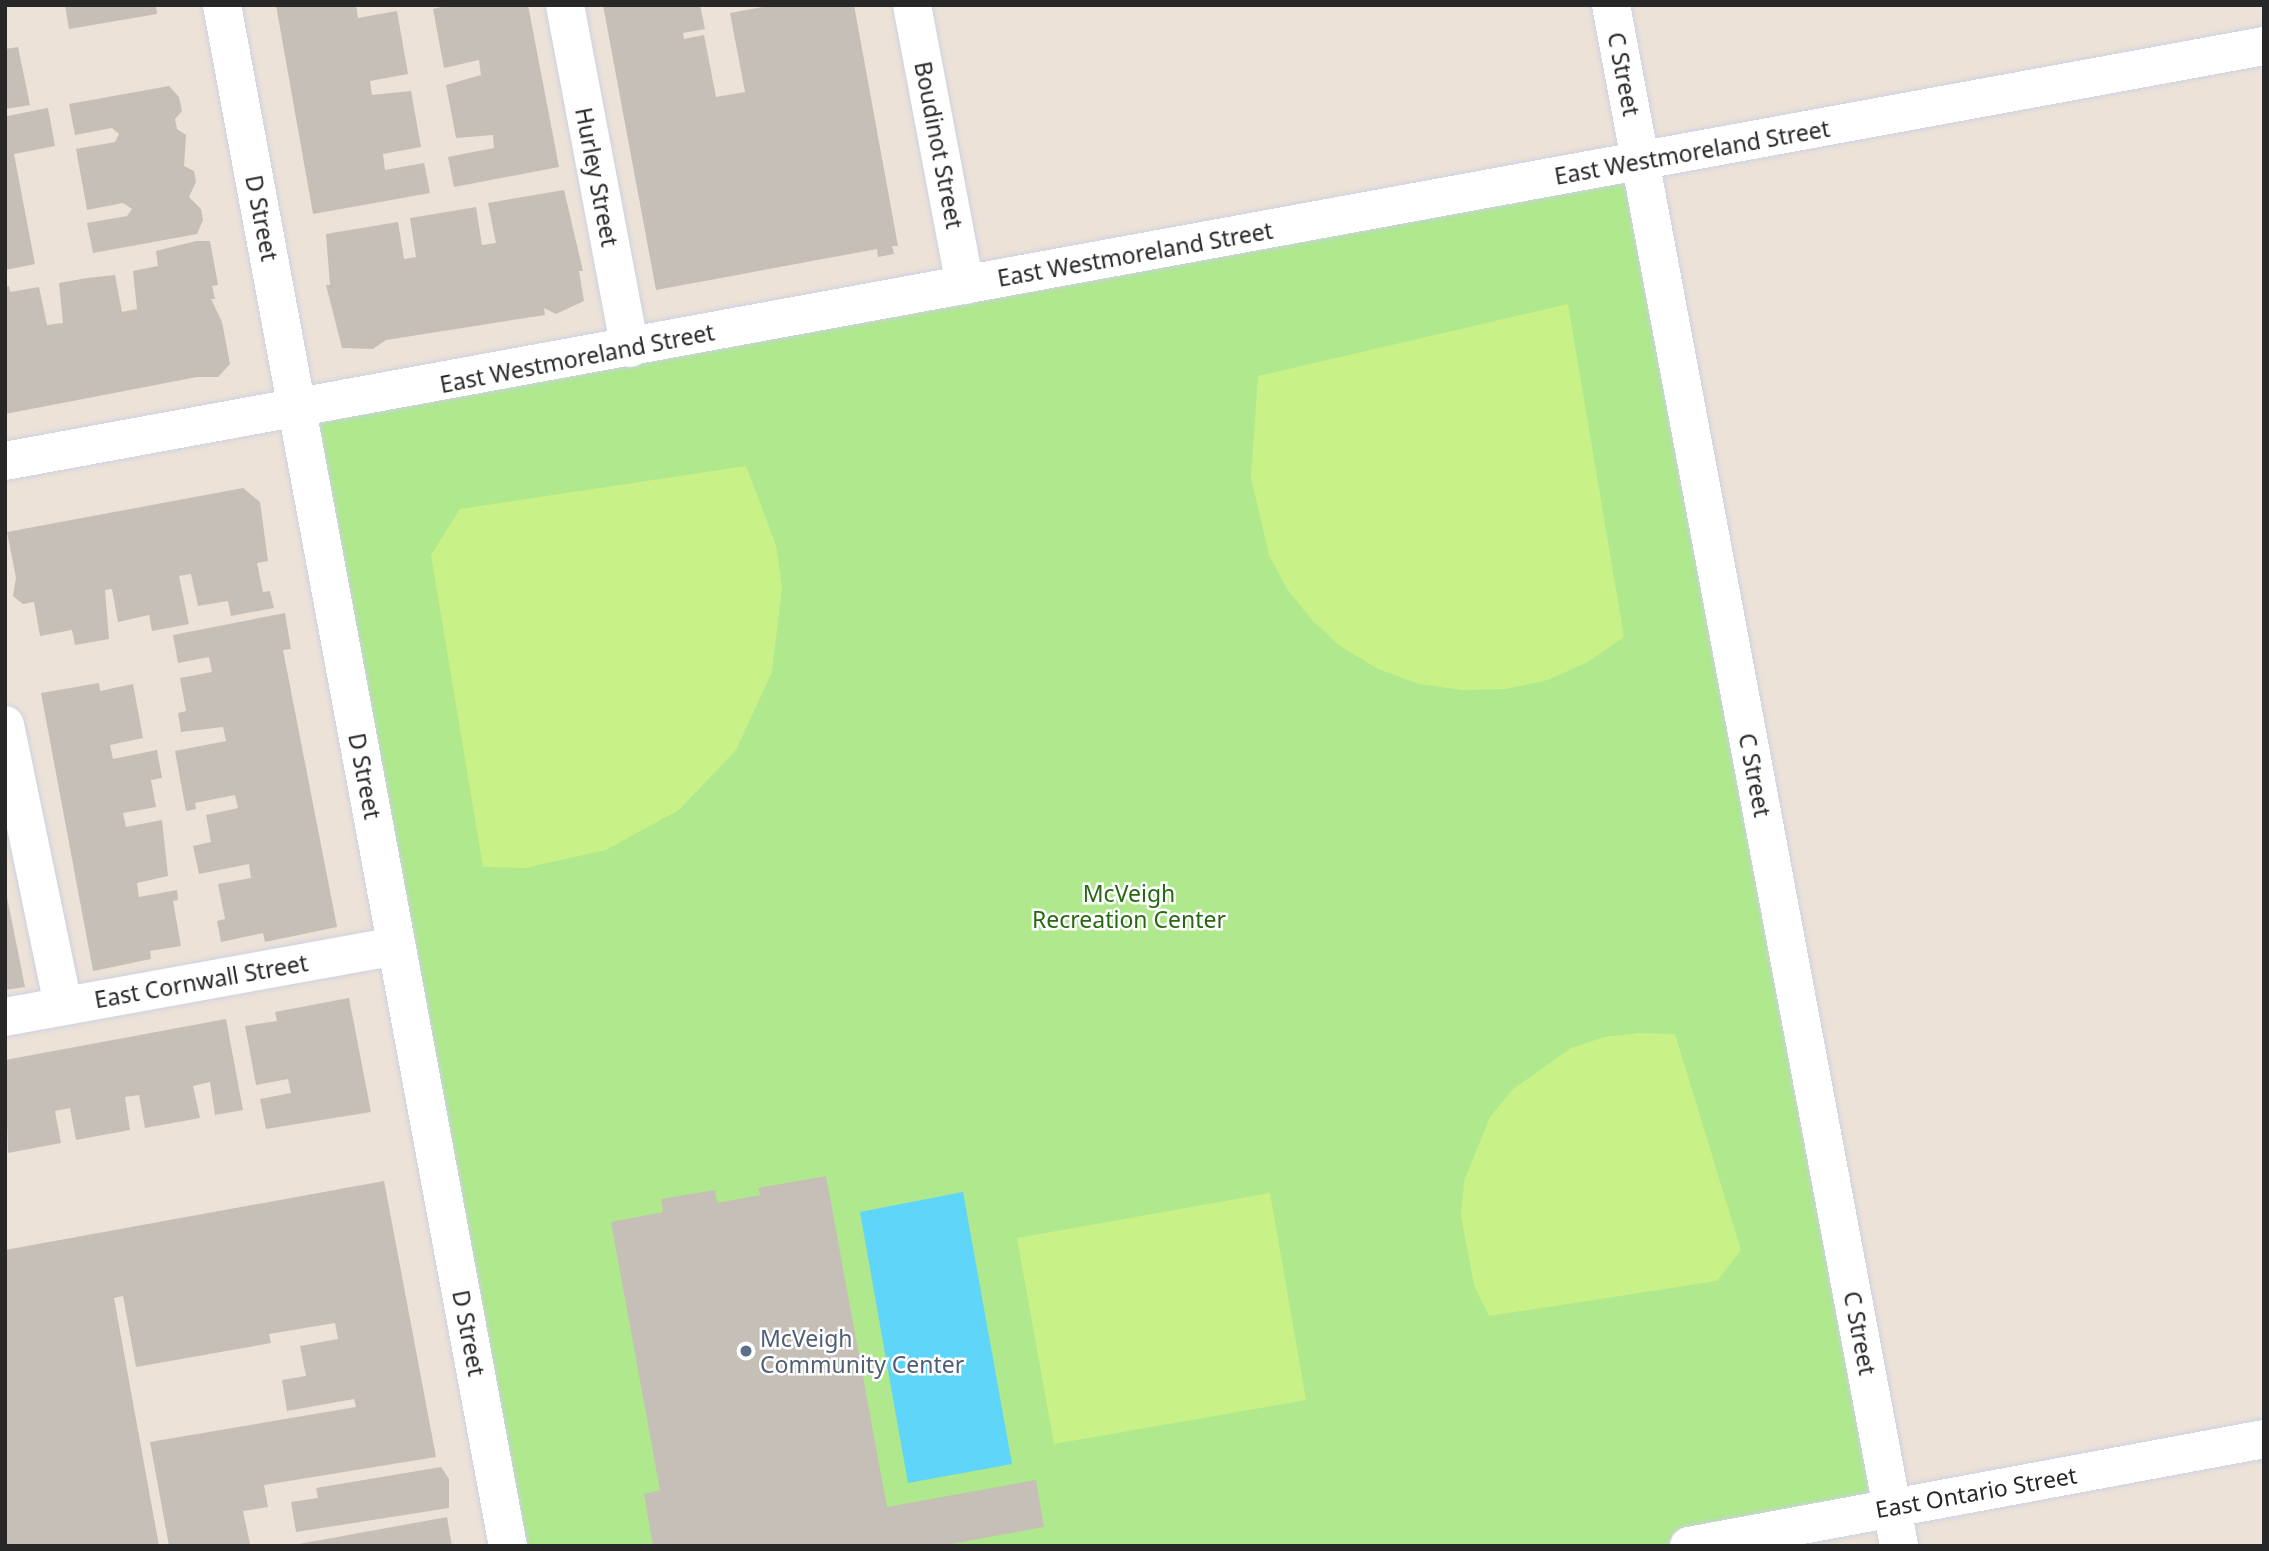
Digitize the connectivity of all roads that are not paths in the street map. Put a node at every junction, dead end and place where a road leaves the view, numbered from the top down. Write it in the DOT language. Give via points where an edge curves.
graph roads {
  1 [pos="222,5"];
  2 [pos="565,5"];
  3 [pos="912,5"];
  4 [pos="1611,5"];
  5 [pos="2264,46"];
  6 [pos="1640,161"];
  7 [pos="965,285"];
  8 [pos="630,348"];
  9 [pos="297,410"];
  10 [pos="5,461"];
  11 [pos="5,725"];
  12 [pos="397,946"];
  13 [pos="63,1006"];
  14 [pos="5,1017"];
  15 [pos="2264,1439"];
  16 [pos="1892,1507"];
  17 [pos="508,1546"];
  18 [pos="1689,1546"];
  19 [pos="1899,1546"];
  1 -- 9 [label="street, D Street"];
  2 -- 8 [label="street, Hurley Street"];
  3 -- 7 [label="street, Boudinot Street"];
  4 -- 6 [label="street, C Street"];
  5 -- 6 [label="street, East Westmoreland Street"];
  6 -- 7 [label="street, East Westmoreland Street"];
  6 -- 16 [label="street, C Street"];
  7 -- 8 [label="street, East Westmoreland Street"];
  8 -- 9 [label="street, East Westmoreland Street"];
  9 -- 10 [label="street, East Westmoreland Street"];
  9 -- 12 [label="street, D Street"];
  11 -- 13 [label="street"];
  12 -- 13 [label="street, East Cornwall Street"];
  12 -- 17 [label="street, D Street"];
  13 -- 14 [label="street, East Cornwall Street"];
  15 -- 16 [label="street, East Ontario Street"];
  16 -- 18 [label="street, East Ontario Street"];
  16 -- 19 [label="street, C Street"];
}
